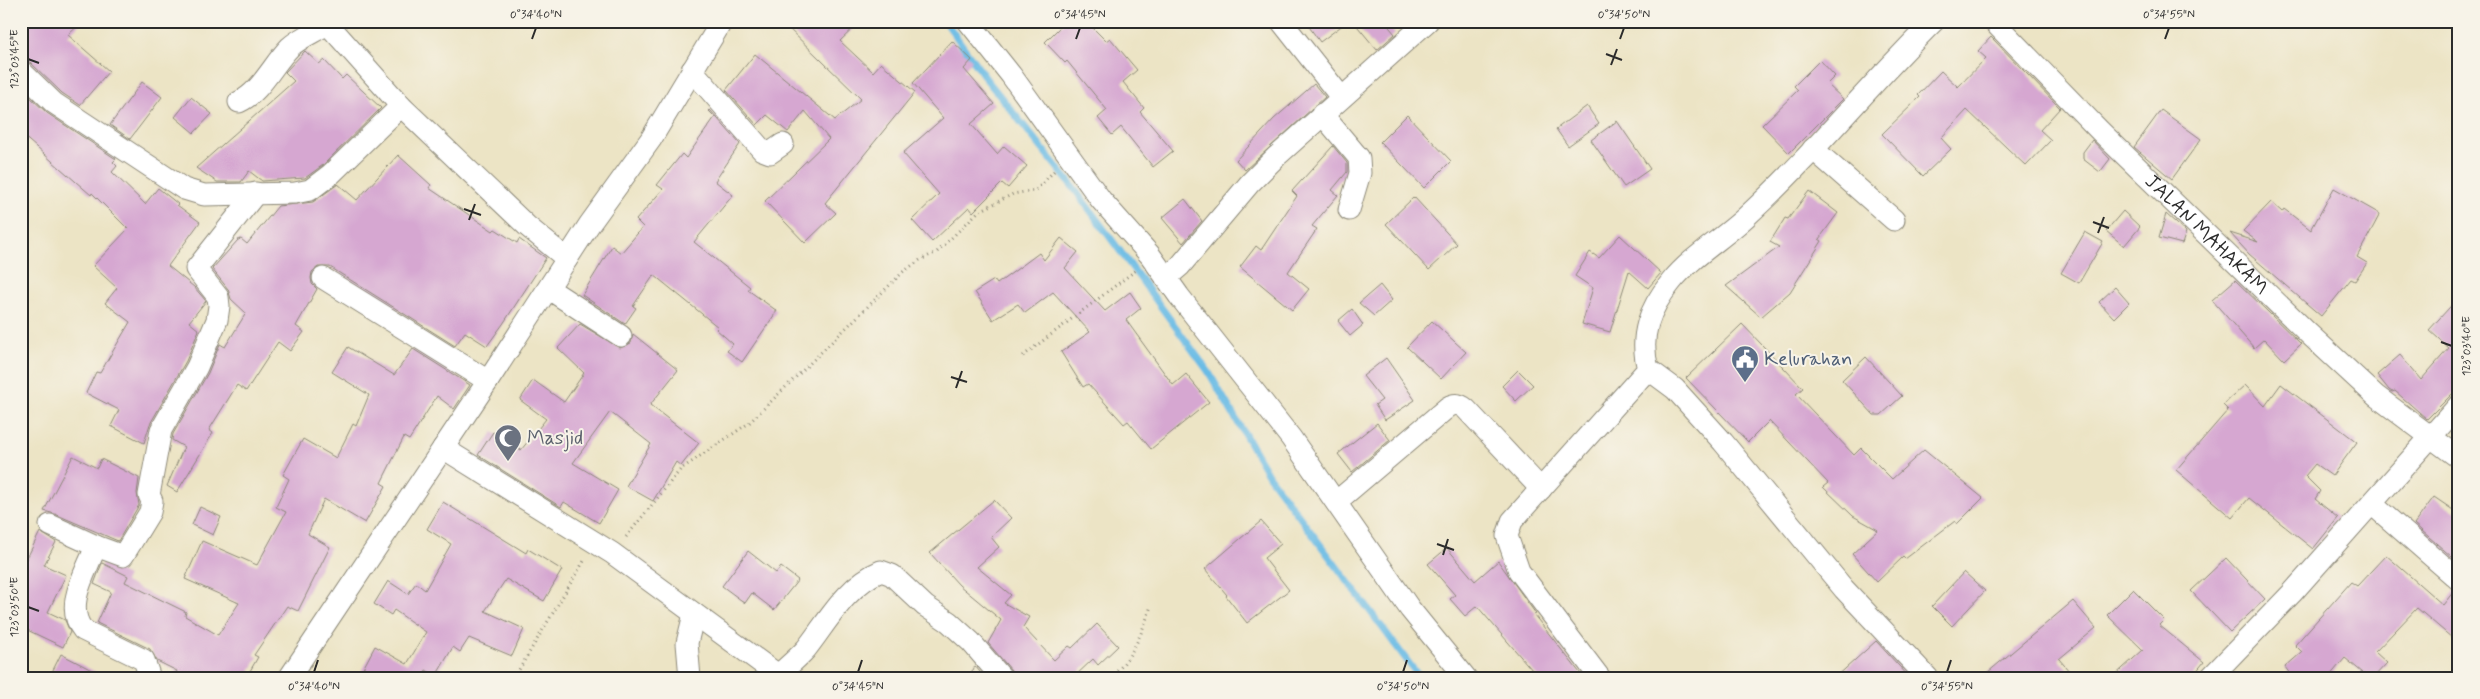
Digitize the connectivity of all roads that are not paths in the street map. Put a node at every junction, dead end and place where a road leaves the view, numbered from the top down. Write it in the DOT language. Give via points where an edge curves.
graph roads {
  1 [pos="722,21"];
  2 [pos="968,21"];
  3 [pos="1281,21"];
  4 [pos="1428,21"];
  5 [pos="1934,21"];
  6 [pos="1993,21"];
  7 [pos="326,23"];
  8 [pos="692,70"];
  9 [pos="21,71"];
  10 [pos="1341,97"];
  11 [pos="239,102"];
  12 [pos="401,106"];
  13 [pos="1322,114"];
  14 [pos="783,144"];
  15 [pos="1813,149"];
  16 [pos="256,192"];
  17 [pos="1349,210"];
  18 [pos="1894,220"];
  19 [pos="567,259"];
  20 [pos="323,278"];
  21 [pos="1166,278"];
  22 [pos="549,289"];
  23 [pos="621,336"];
  24 [pos="1648,369"];
  25 [pos="488,381"];
  26 [pos="2459,405"];
  27 [pos="2430,438"];
  28 [pos="443,448"];
  29 [pos="2459,458"];
  30 [pos="1541,489"];
  31 [pos="1336,502"];
  32 [pos="2372,504"];
  33 [pos="50,525"];
  34 [pos="96,546"];
  35 [pos="2459,580"];
  36 [pos="694,614"];
  37 [pos="780,677"];
  38 [pos="150,678"];
  39 [pos="289,678"];
  40 [pos="690,678"];
  41 [pos="1002,678"];
  42 [pos="1466,678"];
  43 [pos="1600,678"];
  44 [pos="1928,678"];
  45 [pos="2210,678"];
  1 -- 8 [label="street"];
  2 -- 21 [label="street" via="1101,200"];
  3 -- 10 [label="street"];
  4 -- 10 [label="street"];
  5 -- 15 [label="street"];
  6 -- 27 [label="street, JALAN MAHAKAM" via="2100,131 2309,334 2376,396"];
  7 -- 11 [label="street" via="301,38 252,93"];
  7 -- 12 [label="street"];
  8 -- 14 [label="street" via="762,150 770,153"];
  8 -- 19 [label="street" via="651,139"];
  9 -- 16 [label="street" via="54,103 184,189 204,195"];
  10 -- 13 [label="street"];
  12 -- 16 [label="street" via="310,190"];
  12 -- 19 [label="street" via="527,226"];
  13 -- 17 [label="street" via="1359,158 1361,165"];
  13 -- 21 [label="street" via="1250,183 1180,266"];
  15 -- 18 [label="street"];
  15 -- 24 [label="street" via="1748,216 1671,282 1644,333"];
  16 -- 34 [label="street" via="196,269 218,298 217,320 197,367 161,430 149,495 152,501 150,512 123,556"];
  19 -- 22 [label="street"];
  20 -- 25 [label="street"];
  21 -- 31 [label="street" via="1291,438"];
  22 -- 23 [label="street"];
  22 -- 25 [label="street"];
  24 -- 30 [label="street"];
  24 -- 44 [label="street" via="1693,409 1844,589"];
  25 -- 28 [label="street"];
  26 -- 27 [label="street"];
  27 -- 29 [label="street, JALAN MAHAKAM"];
  27 -- 32 [label="street"];
  28 -- 36 [label="street" via="603,548"];
  28 -- 39 [label="street"];
  30 -- 31 [label="street" via="1466,409 1455,404"];
  30 -- 43 [label="street" via="1512,521 1507,536 1509,544 1519,571"];
  31 -- 42 [label="street" via="1410,609"];
  32 -- 35 [label="street"];
  32 -- 45 [label="street"];
  33 -- 34 [label="street"];
  34 -- 38 [label="street" via="74,602 76,622 83,630 144,660"];
  36 -- 37 [label="street"];
  36 -- 40 [label="street" via="687,643"];
  37 -- 41 [label="street" via="851,591 881,571 892,575 925,606 964,635"];
}
